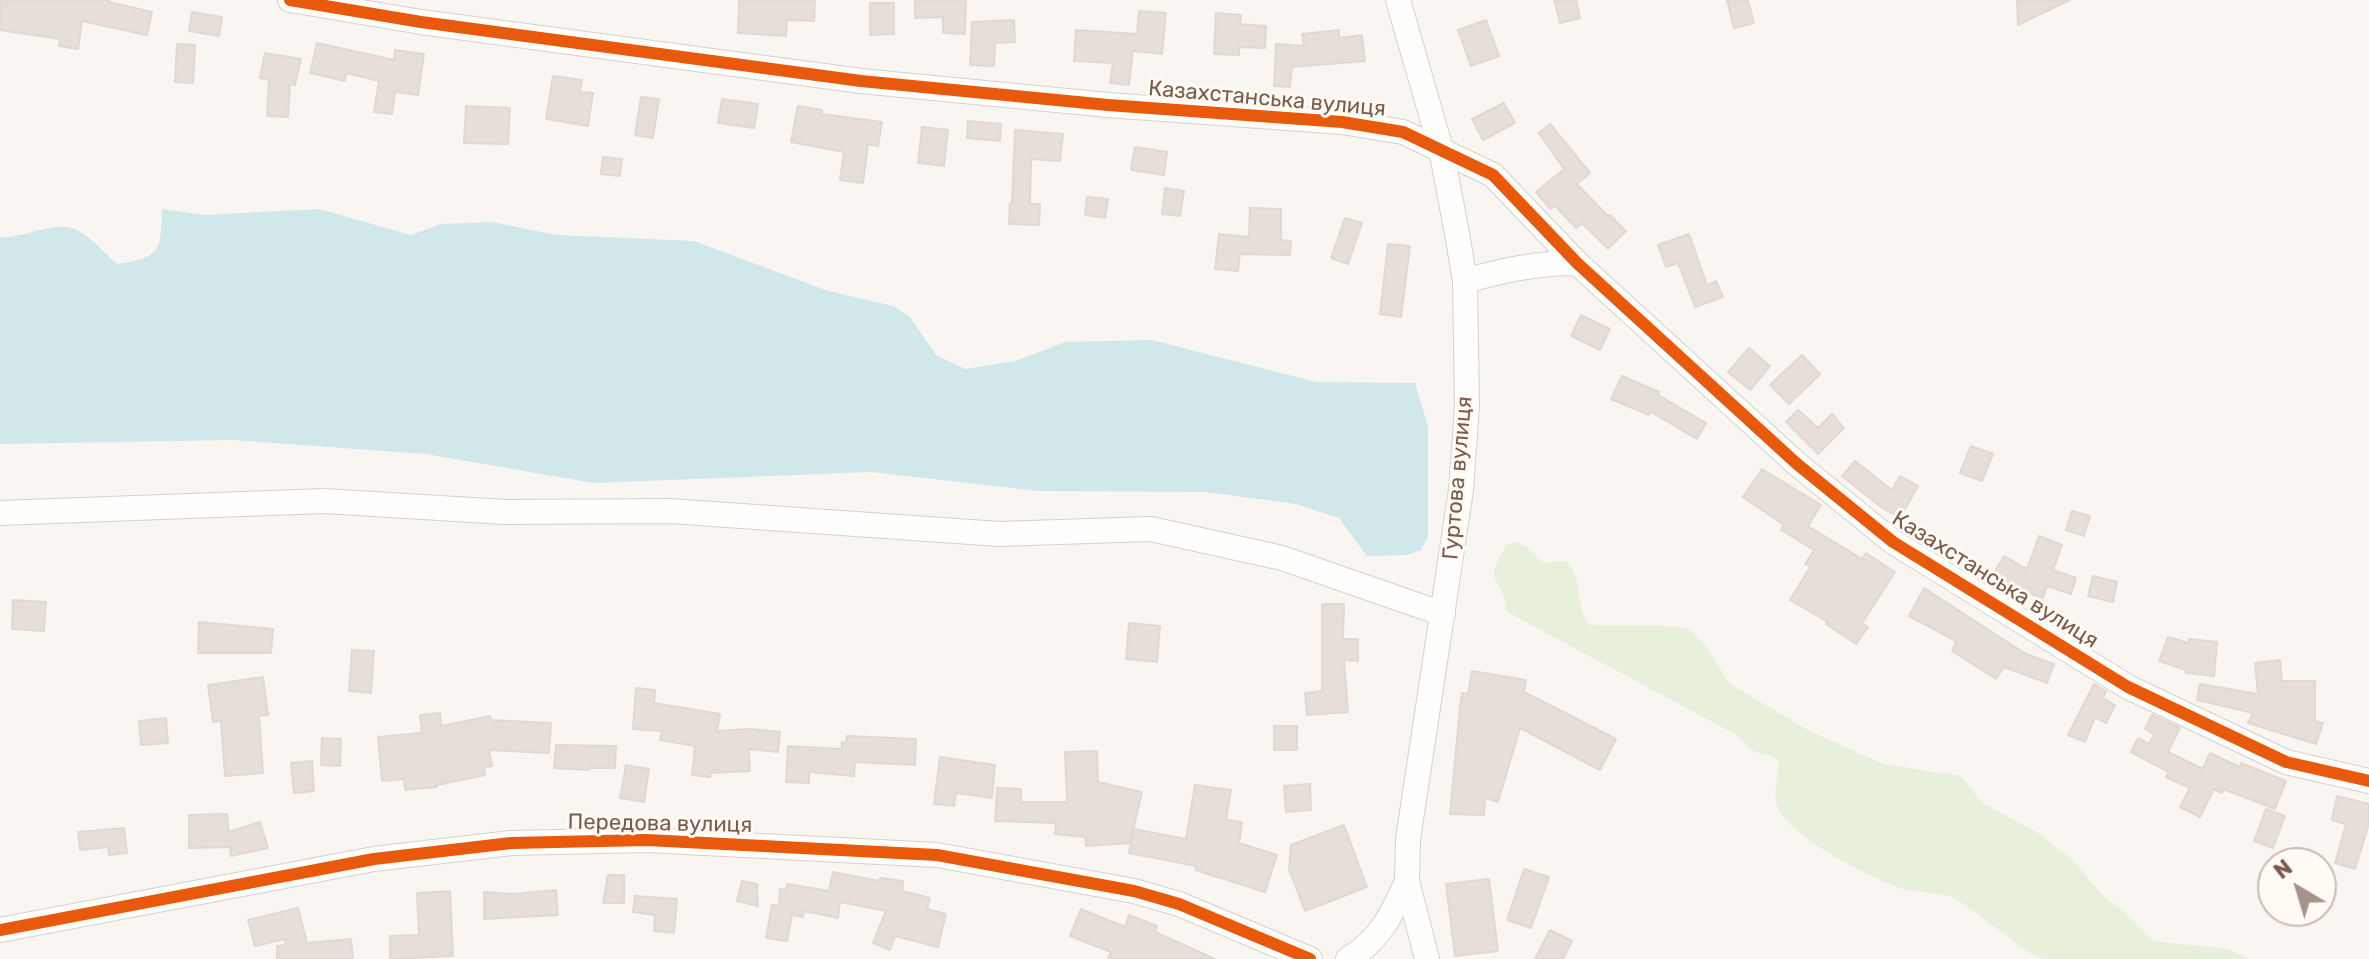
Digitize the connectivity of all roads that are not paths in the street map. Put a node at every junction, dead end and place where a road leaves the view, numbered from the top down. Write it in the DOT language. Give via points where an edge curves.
graph roads {
  1 [pos="290,0"];
  2 [pos="1398,0"];
  3 [pos="1441,149"];
  4 [pos="1577,263"];
  5 [pos="1465,281"];
  6 [pos="0,513"];
  7 [pos="1443,614"];
  8 [pos="2369,781"];
  9 [pos="1407,881"];
  10 [pos="0,930"];
  11 [pos="1310,959"];
  12 [pos="1348,959"];
  13 [pos="1427,959"];
  1 -- 3 [label="street, Казахстанська вулиця" via="861,81 1342,122 1403,132"];
  2 -- 3 [label="street, Гуртова вулиця"];
  3 -- 4 [label="street, Казахстанська вулиця" via="1493,175"];
  3 -- 5 [label="street, Гуртова вулиця"];
  4 -- 5 [label="street" via="1516,267"];
  4 -- 8 [label="street, Казахстанська вулиця" via="1797,464 1893,542 2128,687 2286,762"];
  5 -- 7 [label="street, Гуртова вулиця" via="1467,406"];
  6 -- 7 [label="street" via="324,501 505,512 670,511 999,534 1151,529 1282,558"];
  7 -- 9 [label="street, Гуртова вулиця" via="1408,839"];
  9 -- 12 [label="street" via="1392,917"];
  9 -- 13 [label="street, Гуртова вулиця"];
  10 -- 11 [label="street, Передова вулиця" via="374,859 511,843 647,840 952,858 1134,891 1179,904"];
}
